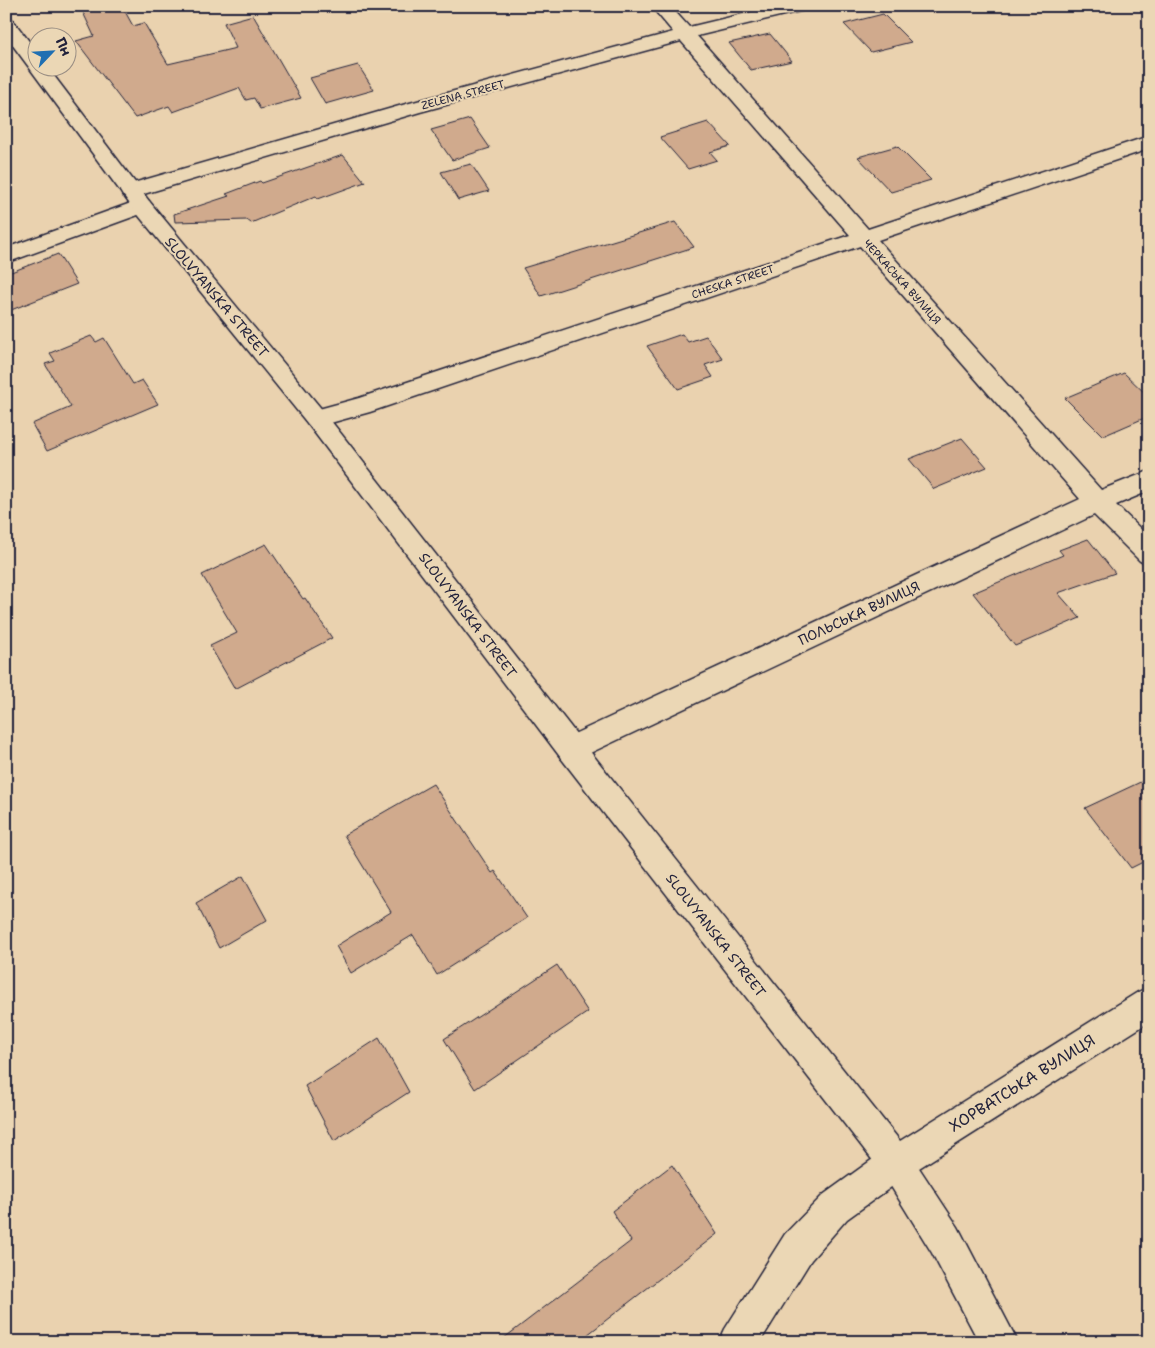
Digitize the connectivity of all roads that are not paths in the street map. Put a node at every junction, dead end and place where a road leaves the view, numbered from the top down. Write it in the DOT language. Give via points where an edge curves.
graph roads {
  1 [pos="660,6"];
  2 [pos="799,6"];
  3 [pos="6,23"];
  4 [pos="684,34"];
  5 [pos="28,53"];
  6 [pos="46,78"];
  7 [pos="1149,142"];
  8 [pos="136,198"];
  9 [pos="864,238"];
  10 [pos="6,256"];
  11 [pos="316,418"];
  12 [pos="1149,480"];
  13 [pos="1097,502"];
  14 [pos="1149,554"];
  15 [pos="570,749"];
  16 [pos="1149,1003"];
  17 [pos="896,1163"];
  18 [pos="738,1342"];
  19 [pos="999,1342"];
  1 -- 4 [label="street, ЧЕРКАСЬКА ВУЛИЦЯ"];
  2 -- 4 [label="street, ZELENA STREET"];
  3 -- 5 [label="street, SLOLVYANSKA STREET"];
  4 -- 8 [label="street, ZELENA STREET" via="279,146"];
  4 -- 9 [label="street, ЧЕРКАСЬКА ВУЛИЦЯ"];
  6 -- 8 [label="street, SLOLVYANSKA STREET"];
  7 -- 9 [label="street, CHESKA STREET"];
  8 -- 10 [label="street, ZELENA STREET"];
  8 -- 11 [label="street, SLOLVYANSKA STREET"];
  9 -- 11 [label="street, CHESKA STREET" via="362,406"];
  9 -- 13 [label="street, ЧЕРКАСЬКА ВУЛИЦЯ"];
  11 -- 15 [label="street, SLOLVYANSKA STREET"];
  12 -- 13 [label="street, ПОЛЬСЬКА ВУЛИЦЯ"];
  13 -- 14 [label="street, ЧЕРКАСЬКА ВУЛИЦЯ"];
  13 -- 15 [label="street, ПОЛЬСЬКА ВУЛИЦЯ"];
  15 -- 17 [label="street, SLOLVYANSKA STREET"];
  16 -- 17 [label="street, ХОРВАТСЬКА ВУЛИЦЯ"];
  17 -- 18 [label="street, ХОРВАТСЬКА ВУЛИЦЯ" via="835,1207 798,1247"];
  17 -- 19 [label="street, SLOLVYANSKA STREET" via="945,1240"];
}
